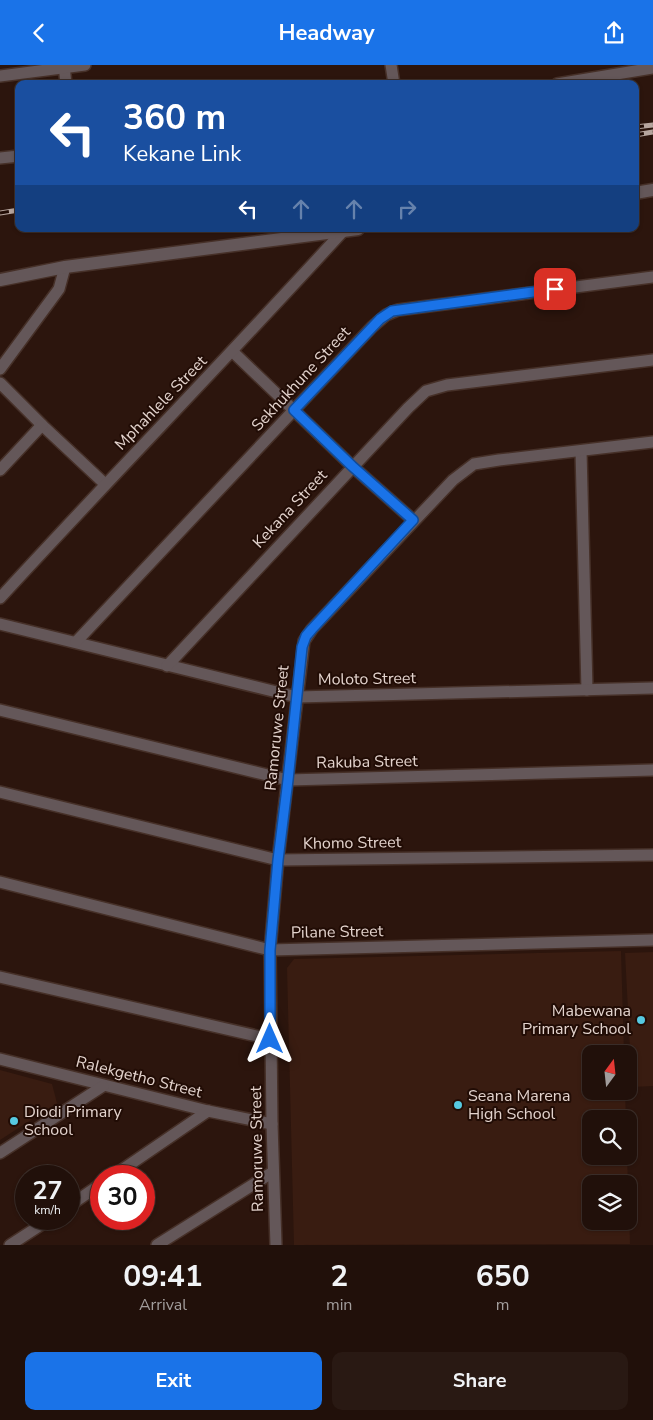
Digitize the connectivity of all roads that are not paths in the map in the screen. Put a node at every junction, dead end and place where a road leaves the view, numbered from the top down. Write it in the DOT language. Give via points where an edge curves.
graph roads {
  1 [pos="85,65"];
  2 [pos="391,65"];
  3 [pos="64,66"];
  4 [pos="653,68"];
  5 [pos="0,76"];
  6 [pos="66,80"];
  7 [pos="393,80"];
  8 [pos="581,80"];
  9 [pos="15,156"];
  10 [pos="0,158"];
  11 [pos="653,191"];
  12 [pos="639,193"];
  13 [pos="336,232"];
  14 [pos="343,232"];
  15 [pos="65,267"];
  16 [pos="653,277"];
  17 [pos="0,280"];
  18 [pos="233,351"];
  19 [pos="653,360"];
  20 [pos="0,369"];
  21 [pos="0,383"];
  22 [pos="294,410"];
  23 [pos="42,425"];
  24 [pos="653,441"];
  25 [pos="581,451"];
  26 [pos="352,466"];
  27 [pos="0,470"];
  28 [pos="105,483"];
  29 [pos="413,520"];
  30 [pos="0,598"];
  31 [pos="0,624"];
  32 [pos="76,642"];
  33 [pos="167,665"];
  34 [pos="653,688"];
  35 [pos="587,690"];
  36 [pos="297,697"];
  37 [pos="0,709"];
  38 [pos="653,770"];
  39 [pos="288,780"];
  40 [pos="0,792"];
  41 [pos="653,855"];
  42 [pos="278,860"];
  43 [pos="0,882"];
  44 [pos="653,940"];
  45 [pos="270,950"];
  46 [pos="0,977"];
  47 [pos="270,1039"];
  48 [pos="0,1059"];
  49 [pos="103,1085"];
  50 [pos="208,1111"];
  51 [pos="272,1124"];
  52 [pos="0,1153"];
  53 [pos="129,1165"];
  54 [pos="273,1172"];
  55 [pos="33,1230"];
  56 [pos="10,1245"];
  57 [pos="157,1245"];
  58 [pos="276,1245"];
  1 -- 3 [label="street"];
  2 -- 7 [label="street"];
  3 -- 5 [label="street"];
  3 -- 6 [label="street"];
  4 -- 8 [label="street"];
  9 -- 10 [label="street"];
  11 -- 12 [label="street"];
  13 -- 15 [label="street"];
  14 -- 18 [label="street, Mphahlele Street"];
  15 -- 17 [label="street"];
  15 -- 20 [label="street" via="59,289"];
  16 -- 22 [label="street, Sekhukhune Street" via="392,311 380,319"];
  18 -- 22 [label="street"];
  18 -- 28 [label="street, Mphahlele Street"];
  19 -- 26 [label="street, Kekana Street" via="434,388 420,396"];
  21 -- 23 [label="street"];
  22 -- 26 [label="street"];
  22 -- 32 [label="street, Sekhukhune Street"];
  23 -- 27 [label="street"];
  23 -- 28 [label="street"];
  24 -- 25 [label="street, Ramoruwe Street"];
  25 -- 29 [label="street, Ramoruwe Street" via="474,464"];
  25 -- 35 [label="street"];
  26 -- 29 [label="street"];
  26 -- 33 [label="street, Kekana Street"];
  28 -- 30 [label="street, Mphahlele Street"];
  29 -- 36 [label="street, Ramoruwe Street" via="306,636"];
  31 -- 32 [label="street, Moloto Street"];
  32 -- 33 [label="street, Moloto Street"];
  33 -- 36 [label="street, Moloto Street"];
  34 -- 35 [label="street, Moloto Street"];
  35 -- 36 [label="street, Moloto Street"];
  36 -- 39 [label="street, Ramoruwe Street"];
  37 -- 39 [label="street, Rakuba Street"];
  38 -- 39 [label="street, Rakuba Street"];
  39 -- 42 [label="street, Ramoruwe Street"];
  40 -- 42 [label="street, Khomo Street"];
  41 -- 42 [label="street, Khomo Street"];
  42 -- 45 [label="street, Ramoruwe Street"];
  43 -- 45 [label="street, Pilane Street"];
  44 -- 45 [label="street, Pilane Street"];
  45 -- 47 [label="street, Ramoruwe Street"];
  46 -- 47 [label="street"];
  47 -- 51 [label="street, Ramoruwe Street"];
  48 -- 49 [label="street, Ralekgetho Street"];
  49 -- 50 [label="street, Ralekgetho Street"];
  49 -- 52 [label="street"];
  50 -- 51 [label="street, Ralekgetho Street"];
  50 -- 53 [label="street"];
  51 -- 54 [label="street, Ramoruwe Street"];
  54 -- 57 [label="street"];
  54 -- 58 [label="street, Ramoruwe Street"];
  55 -- 56 [label="street"];
}
